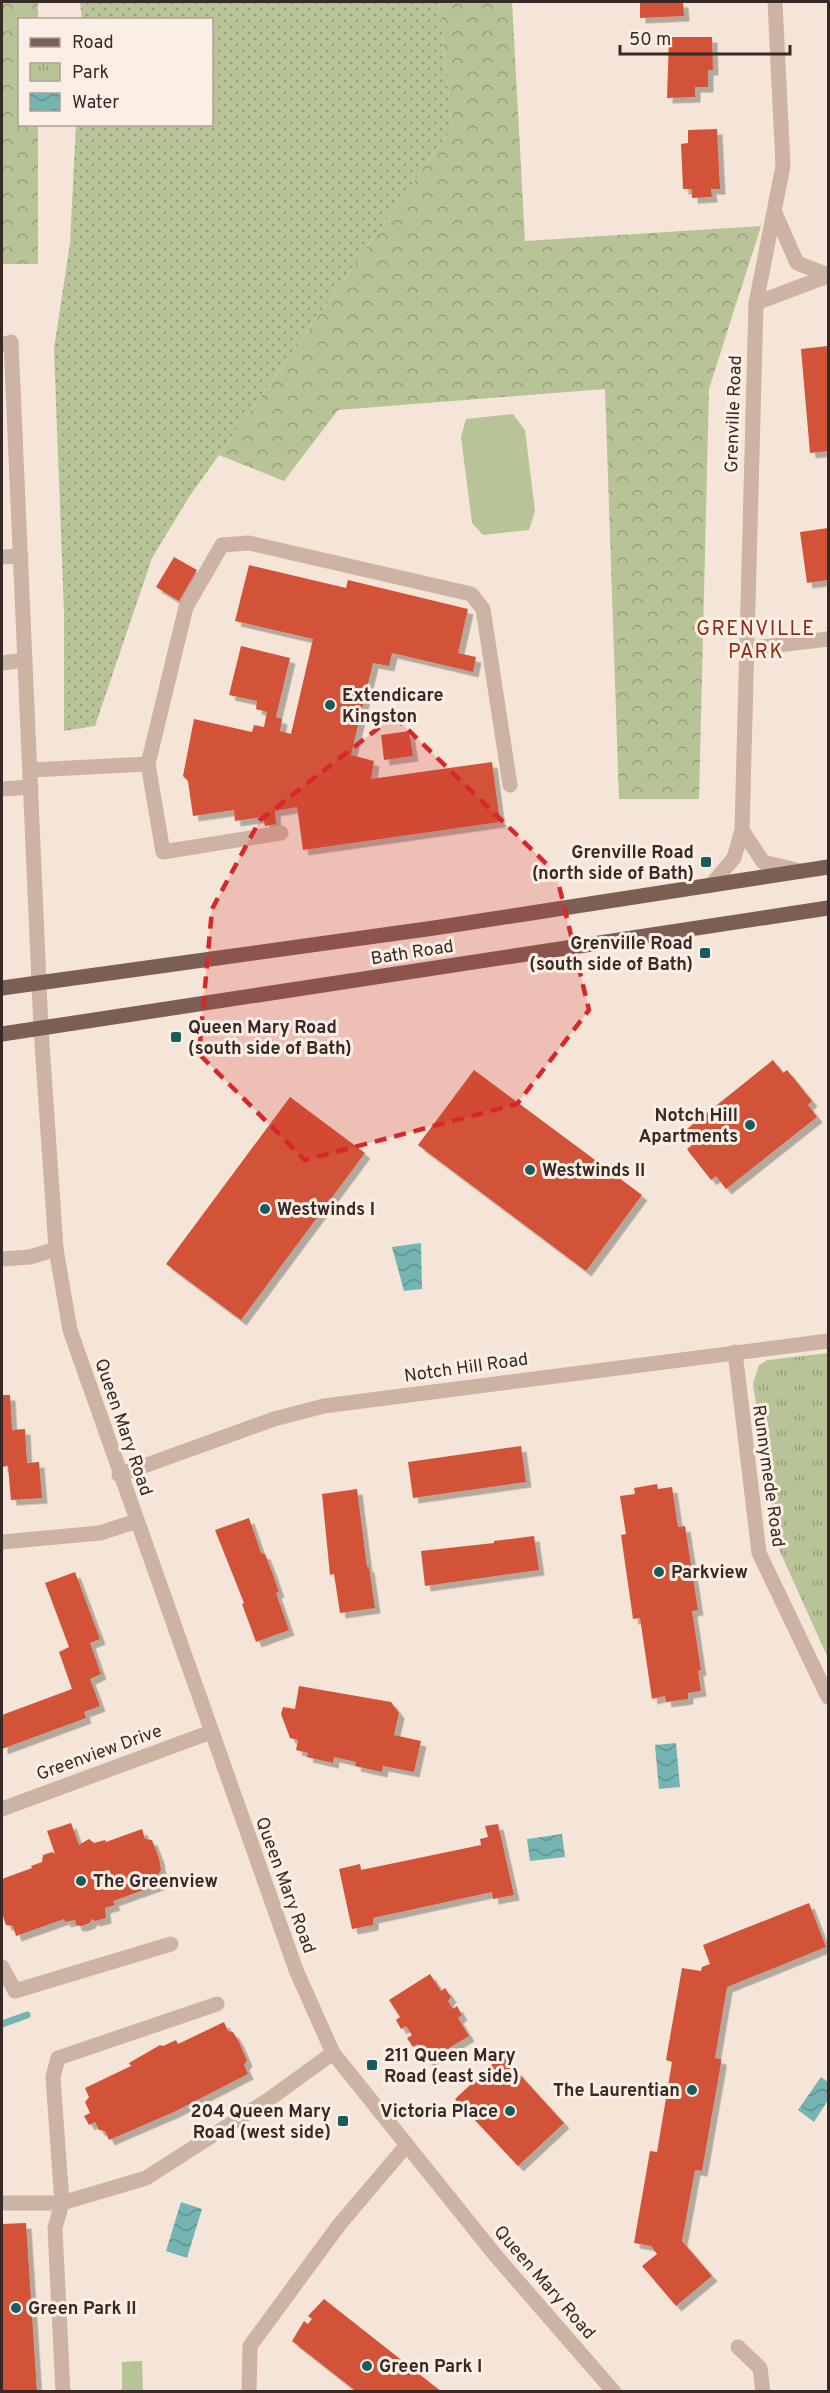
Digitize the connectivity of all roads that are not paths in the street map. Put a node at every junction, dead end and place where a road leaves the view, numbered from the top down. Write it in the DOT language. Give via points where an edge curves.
graph roads {
  1 [pos="775,2"];
  2 [pos="775,213"];
  3 [pos="828,275"];
  4 [pos="756,303"];
  5 [pos="6,343"];
  6 [pos="21,556"];
  7 [pos="2,557"];
  8 [pos="828,639"];
  9 [pos="745,650"];
  10 [pos="25,660"];
  11 [pos="2,663"];
  12 [pos="148,764"];
  13 [pos="31,770"];
  14 [pos="510,785"];
  15 [pos="31,787"];
  16 [pos="2,789"];
  17 [pos="742,830"];
  18 [pos="281,833"];
  19 [pos="828,867"];
  20 [pos="800,871"];
  21 [pos="711,885"];
  22 [pos="828,908"];
  23 [pos="39,983"];
  24 [pos="2,988"];
  25 [pos="41,1029"];
  26 [pos="2,1034"];
  27 [pos="56,1250"];
  28 [pos="2,1259"];
  29 [pos="828,1341"];
  30 [pos="735,1352"];
  31 [pos="119,1475"];
  32 [pos="137,1521"];
  33 [pos="2,1542"];
  34 [pos="828,1698"];
  35 [pos="211,1732"];
  36 [pos="2,1809"];
  37 [pos="171,1944"];
  38 [pos="2,1967"];
  39 [pos="217,2004"];
  40 [pos="333,2053"];
  41 [pos="406,2146"];
  42 [pos="2,2203"];
  43 [pos="62,2203"];
  44 [pos="738,2347"];
  45 [pos="63,2391"];
  46 [pos="249,2391"];
  47 [pos="614,2391"];
  48 [pos="763,2391"];
  1 -- 2 [label="street, Grenville Road" via="783,166"];
  2 -- 3 [label="street" via="797,263"];
  2 -- 4 [label="street, Grenville Road"];
  3 -- 4 [label="street"];
  4 -- 9 [label="street, Grenville Road"];
  5 -- 6 [label="street, Queen Mary Road"];
  6 -- 7 [label="street"];
  6 -- 10 [label="street, Queen Mary Road"];
  8 -- 9 [label="street"];
  9 -- 17 [label="street, Grenville Road"];
  10 -- 11 [label="street"];
  10 -- 13 [label="street, Queen Mary Road"];
  12 -- 13 [label="street"];
  12 -- 14 [label="street" via="186,607 222,545 249,543 471,594 483,609"];
  12 -- 18 [label="street" via="163,852"];
  13 -- 15 [label="street, Queen Mary Road"];
  15 -- 16 [label="street"];
  15 -- 23 [label="street, Queen Mary Road"];
  17 -- 20 [label="street" via="763,862"];
  17 -- 21 [label="street, Grenville Road" via="734,858"];
  19 -- 20 [label="main road, Bath Road"];
  20 -- 21 [label="main road, Bath Road"];
  21 -- 23 [label="main road, Bath Road"];
  22 -- 25 [label="main road, Bath Road"];
  23 -- 24 [label="main road, Bath Road"];
  23 -- 25 [label="street, Queen Mary Road"];
  25 -- 26 [label="main road, Bath Road"];
  25 -- 27 [label="street, Queen Mary Road"];
  27 -- 28 [label="street"];
  27 -- 31 [label="street, Queen Mary Road" via="70,1330"];
  29 -- 30 [label="street, Notch Hill Road"];
  30 -- 31 [label="street, Notch Hill Road" via="324,1406 274,1419"];
  30 -- 34 [label="street, Runnymede Road" via="759,1553"];
  31 -- 32 [label="street, Queen Mary Road"];
  32 -- 33 [label="street" via="100,1533"];
  32 -- 35 [label="street, Queen Mary Road"];
  35 -- 36 [label="street, Greenview Drive"];
  35 -- 40 [label="street, Queen Mary Road" via="296,1970"];
  37 -- 38 [label="street" via="15,1991"];
  39 -- 43 [label="street" via="58,2058 53,2077"];
  40 -- 41 [label="street, Queen Mary Road"];
  40 -- 43 [label="street" via="146,2178"];
  41 -- 46 [label="street" via="339,2224 250,2346"];
  41 -- 47 [label="street, Queen Mary Road"];
  42 -- 43 [label="street"];
  43 -- 45 [label="street" via="55,2228"];
  44 -- 48 [label="street" via="760,2368"];
}
